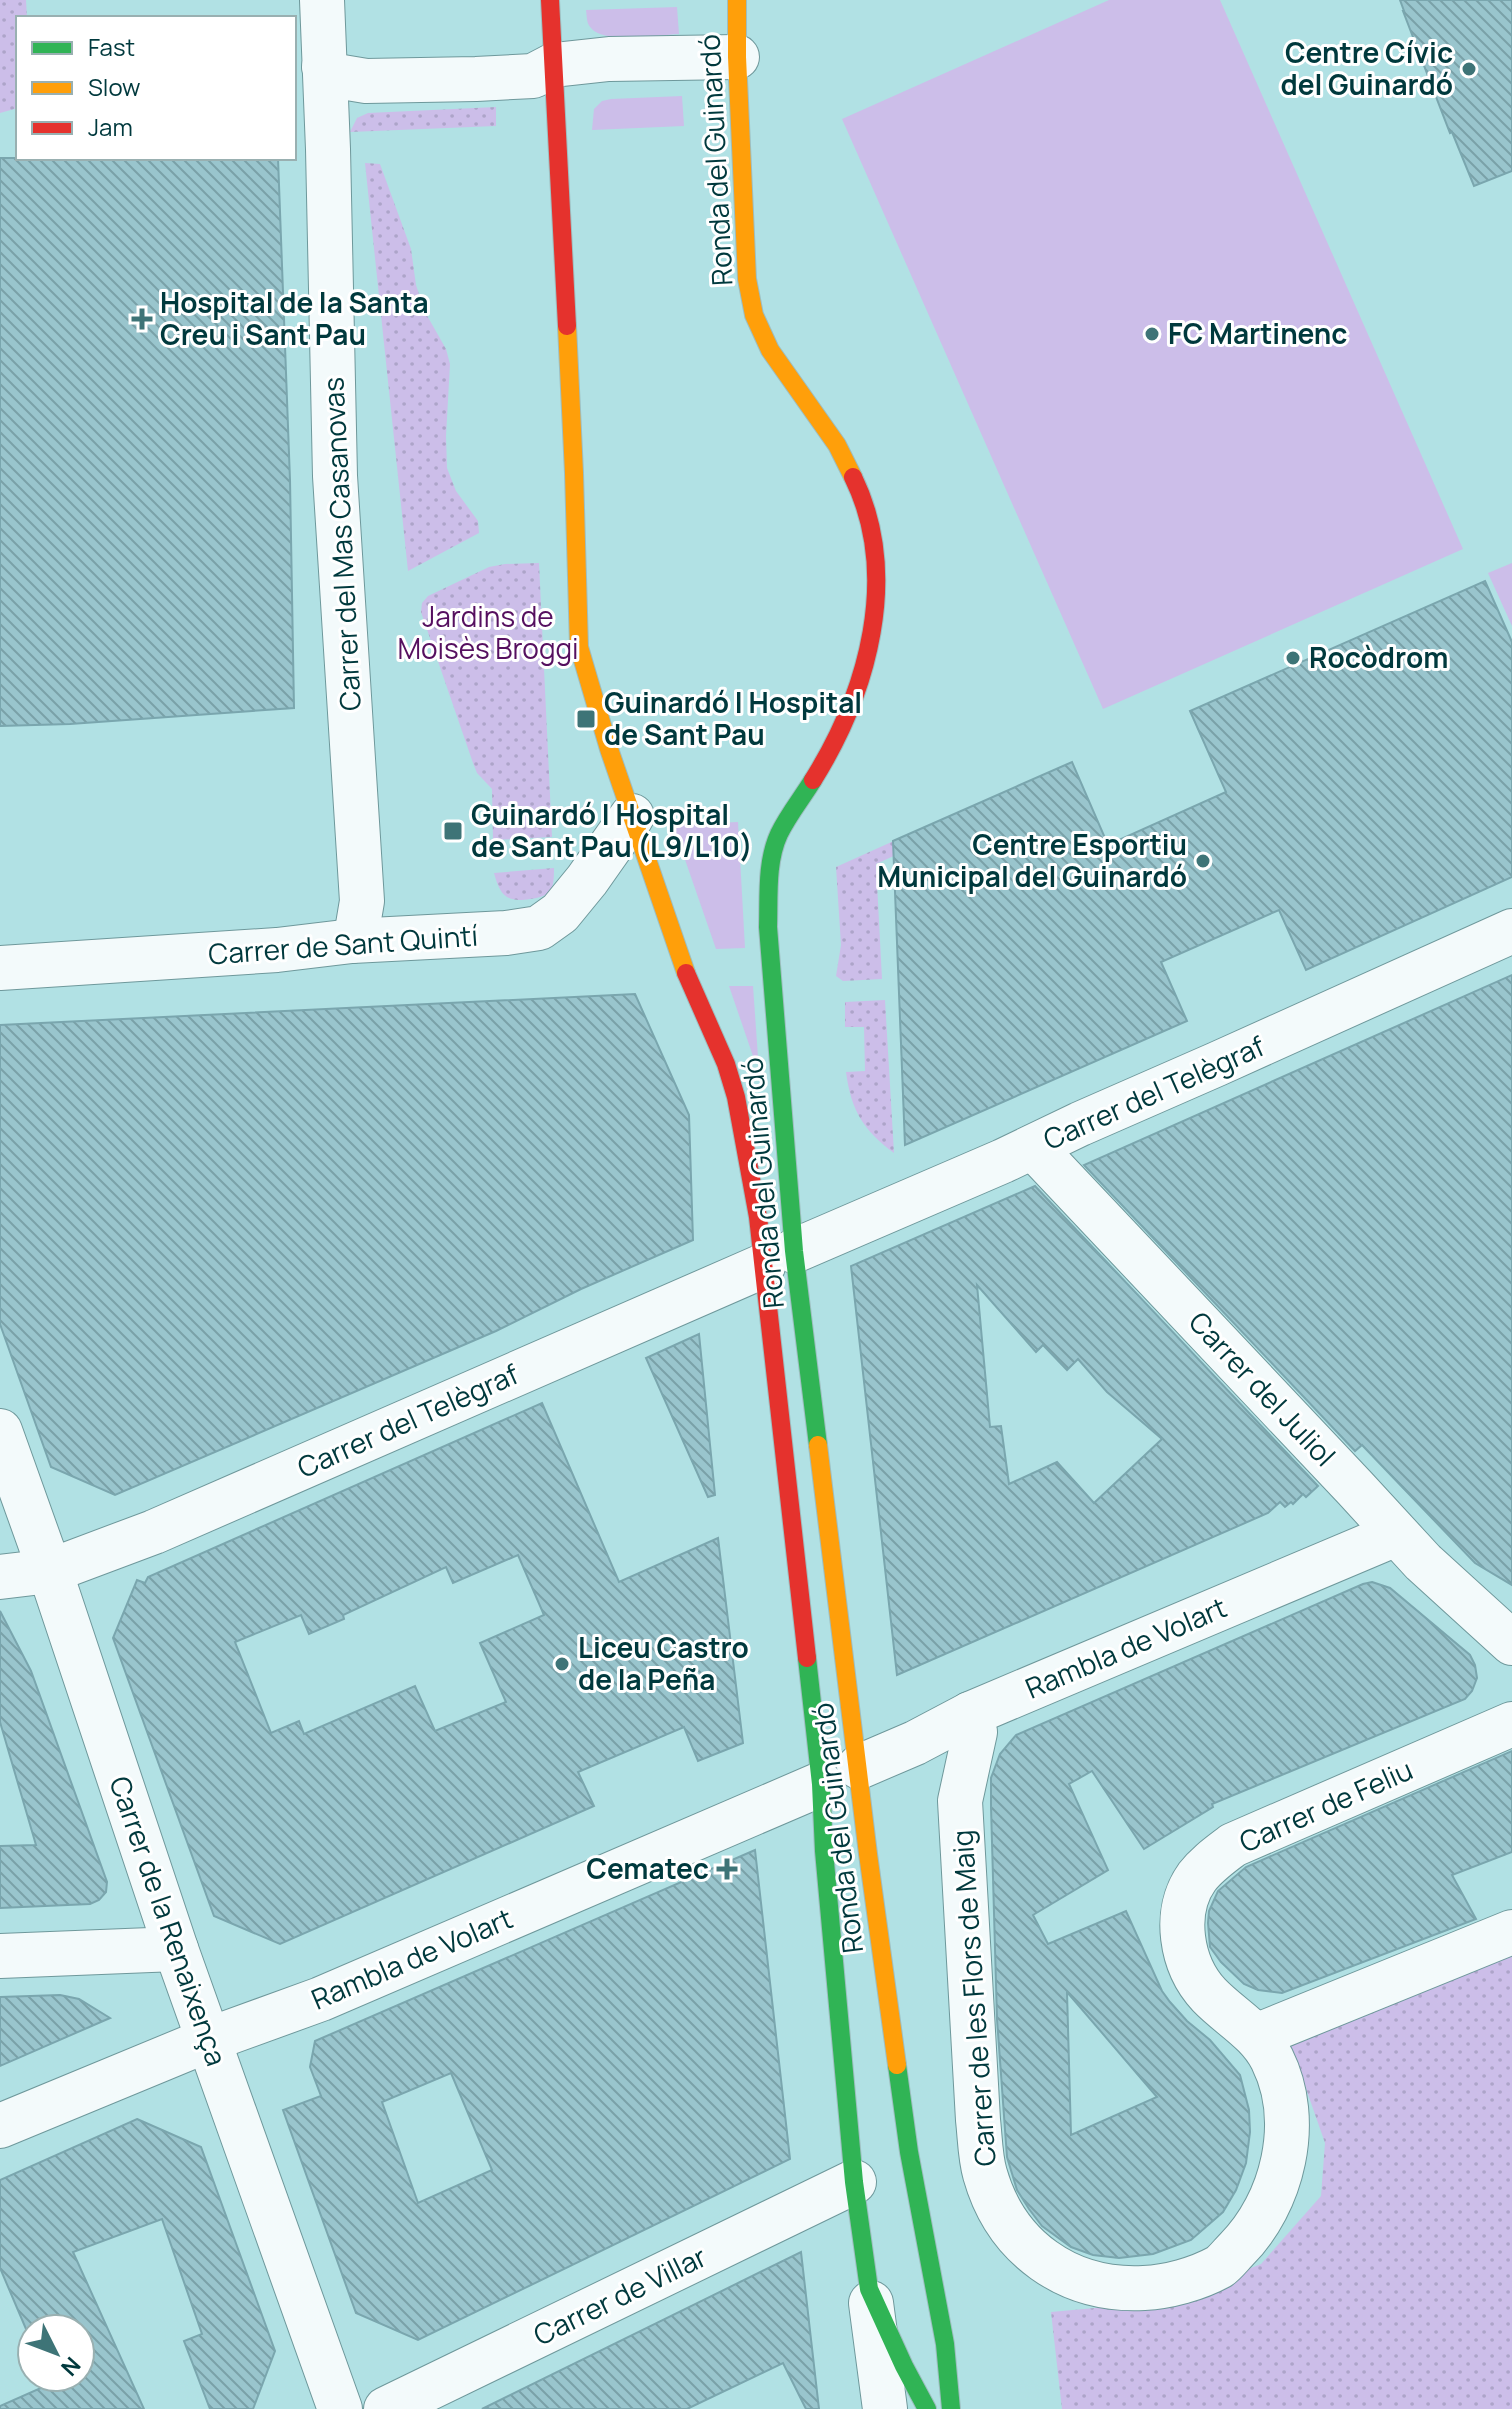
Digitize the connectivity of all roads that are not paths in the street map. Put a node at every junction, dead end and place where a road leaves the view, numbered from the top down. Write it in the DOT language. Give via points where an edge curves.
graph roads {
  1 [pos="322,0"];
  2 [pos="550,0"];
  3 [pos="737,0"];
  4 [pos="737,57"];
  5 [pos="554,65"];
  6 [pos="324,67"];
  7 [pos="632,816"];
  8 [pos="1512,931"];
  9 [pos="352,941"];
  10 [pos="0,968"];
  11 [pos="1033,1147"];
  12 [pos="779,1258"];
  13 [pos="0,1431"];
  14 [pos="1396,1534"];
  15 [pos="50,1571"];
  16 [pos="0,1577"];
  17 [pos="1506,1632"];
  18 [pos="970,1714"];
  19 [pos="1512,1724"];
  20 [pos="840,1776"];
  21 [pos="1512,1932"];
  22 [pos="176,1949"];
  23 [pos="0,1956"];
  24 [pos="1256,2036"];
  25 [pos="208,2040"];
  26 [pos="0,2126"];
  27 [pos="854,2182"];
  28 [pos="1046,2264"];
  29 [pos="869,2289"];
  30 [pos="340,2409"];
  31 [pos="386,2409"];
  32 [pos="885,2409"];
  33 [pos="927,2409"];
  34 [pos="951,2409"];
  1 -- 6 [label="street, Carrer del Mas Casanovas"];
  2 -- 5 [label="main road, Ronda del Guinardó"];
  3 -- 4 [label="main road, Ronda del Guinardó"];
  4 -- 5 [label="street"];
  4 -- 12 [label="main road, Ronda del Guinardó" via="747,279 754,315 770,350 837,445 865,502 876,561 875,620 863,672 833,748 773,852 768,927"];
  5 -- 6 [label="street" via="533,76 366,81 336,76"];
  5 -- 7 [label="main road, Ronda del Guinardó" via="579,647"];
  6 -- 9 [label="street, Carrer del Mas Casanovas" via="335,476 362,901"];
  7 -- 9 [label="street, Carrer de Sant Quintí" via="560,913 539,928"];
  7 -- 12 [label="main road, Ronda del Guinardó" via="687,976 726,1064 758,1217"];
  8 -- 11 [label="street, Carrer del Telègraf"];
  9 -- 10 [label="street, Carrer de Sant Quintí"];
  11 -- 12 [label="street, Carrer del Telègraf"];
  11 -- 14 [label="street, Carrer del Juliol"];
  12 -- 15 [label="street, Carrer del Telègraf" via="154,1532"];
  12 -- 20 [label="main road, Ronda del Guinardó"];
  12 -- 20 [label="main road, Ronda del Guinardó"];
  13 -- 15 [label="street, Carrer de la Renaixença"];
  14 -- 17 [label="street, Carrer del Juliol"];
  14 -- 18 [label="street, Rambla de Volart"];
  15 -- 16 [label="street, Carrer del Telègraf"];
  15 -- 22 [label="street, Carrer de la Renaixença"];
  18 -- 20 [label="street, Rambla de Volart"];
  18 -- 28 [label="street, Carrer de les Flors de Maig" via="975,1732 960,1801 984,2172 996,2203 1025,2245"];
  19 -- 24 [label="street, Carrer de Feliu" via="1233,1845 1197,1877 1183,1909 1191,1969 1208,1994"];
  20 -- 25 [label="street, Rambla de Volart" via="321,1999"];
  20 -- 27 [label="main road, Ronda del Guinardó" via="824,1851"];
  20 -- 34 [label="main road, Ronda del Guinardó" via="891,2031 945,2344"];
  21 -- 24 [label="street"];
  22 -- 23 [label="street"];
  22 -- 25 [label="street, Carrer de la Renaixença"];
  24 -- 28 [label="street, Carrer de Feliu" via="1281,2082 1287,2125 1275,2194 1252,2234 1220,2266 1162,2287 1097,2285"];
  25 -- 26 [label="street, Rambla de Volart"];
  25 -- 30 [label="street, Carrer de la Renaixença"];
  27 -- 29 [label="main road, Ronda del Guinardó"];
  27 -- 31 [label="street, Carrer de Villar"];
  29 -- 32 [label="street"];
  29 -- 33 [label="main road"];
}
